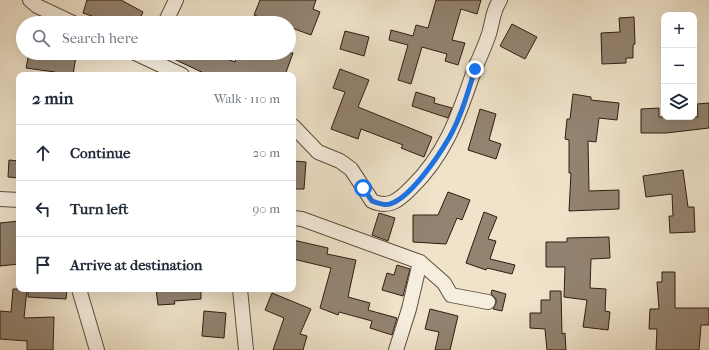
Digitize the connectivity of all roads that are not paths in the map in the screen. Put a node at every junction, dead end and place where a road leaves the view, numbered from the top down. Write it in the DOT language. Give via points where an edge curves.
graph roads {
  1 [pos="30,0"];
  2 [pos="176,0"];
  3 [pos="500,0"];
  4 [pos="58,16"];
  5 [pos="168,16"];
  6 [pos="153,60"];
  7 [pos="176,72"];
  8 [pos="296,129"];
  9 [pos="0,199"];
  10 [pos="16,200"];
  11 [pos="296,218"];
  12 [pos="420,262"];
  13 [pos="80,292"];
  14 [pos="240,292"];
  15 [pos="488,302"];
  16 [pos="97,350"];
  17 [pos="246,350"];
  18 [pos="396,350"];
  1 -- 4 [label="street"];
  2 -- 5 [label="street"];
  3 -- 8 [label="street" via="494,10 489,34 449,138 417,182 399,200 388,205 372,201 351,169 340,161 318,152"];
  6 -- 7 [label="street"];
  9 -- 10 [label="street"];
  11 -- 12 [label="street"];
  12 -- 15 [label="street" via="444,282 451,295"];
  12 -- 18 [label="street" via="409,310"];
  13 -- 16 [label="street"];
  14 -- 17 [label="street"];
}
